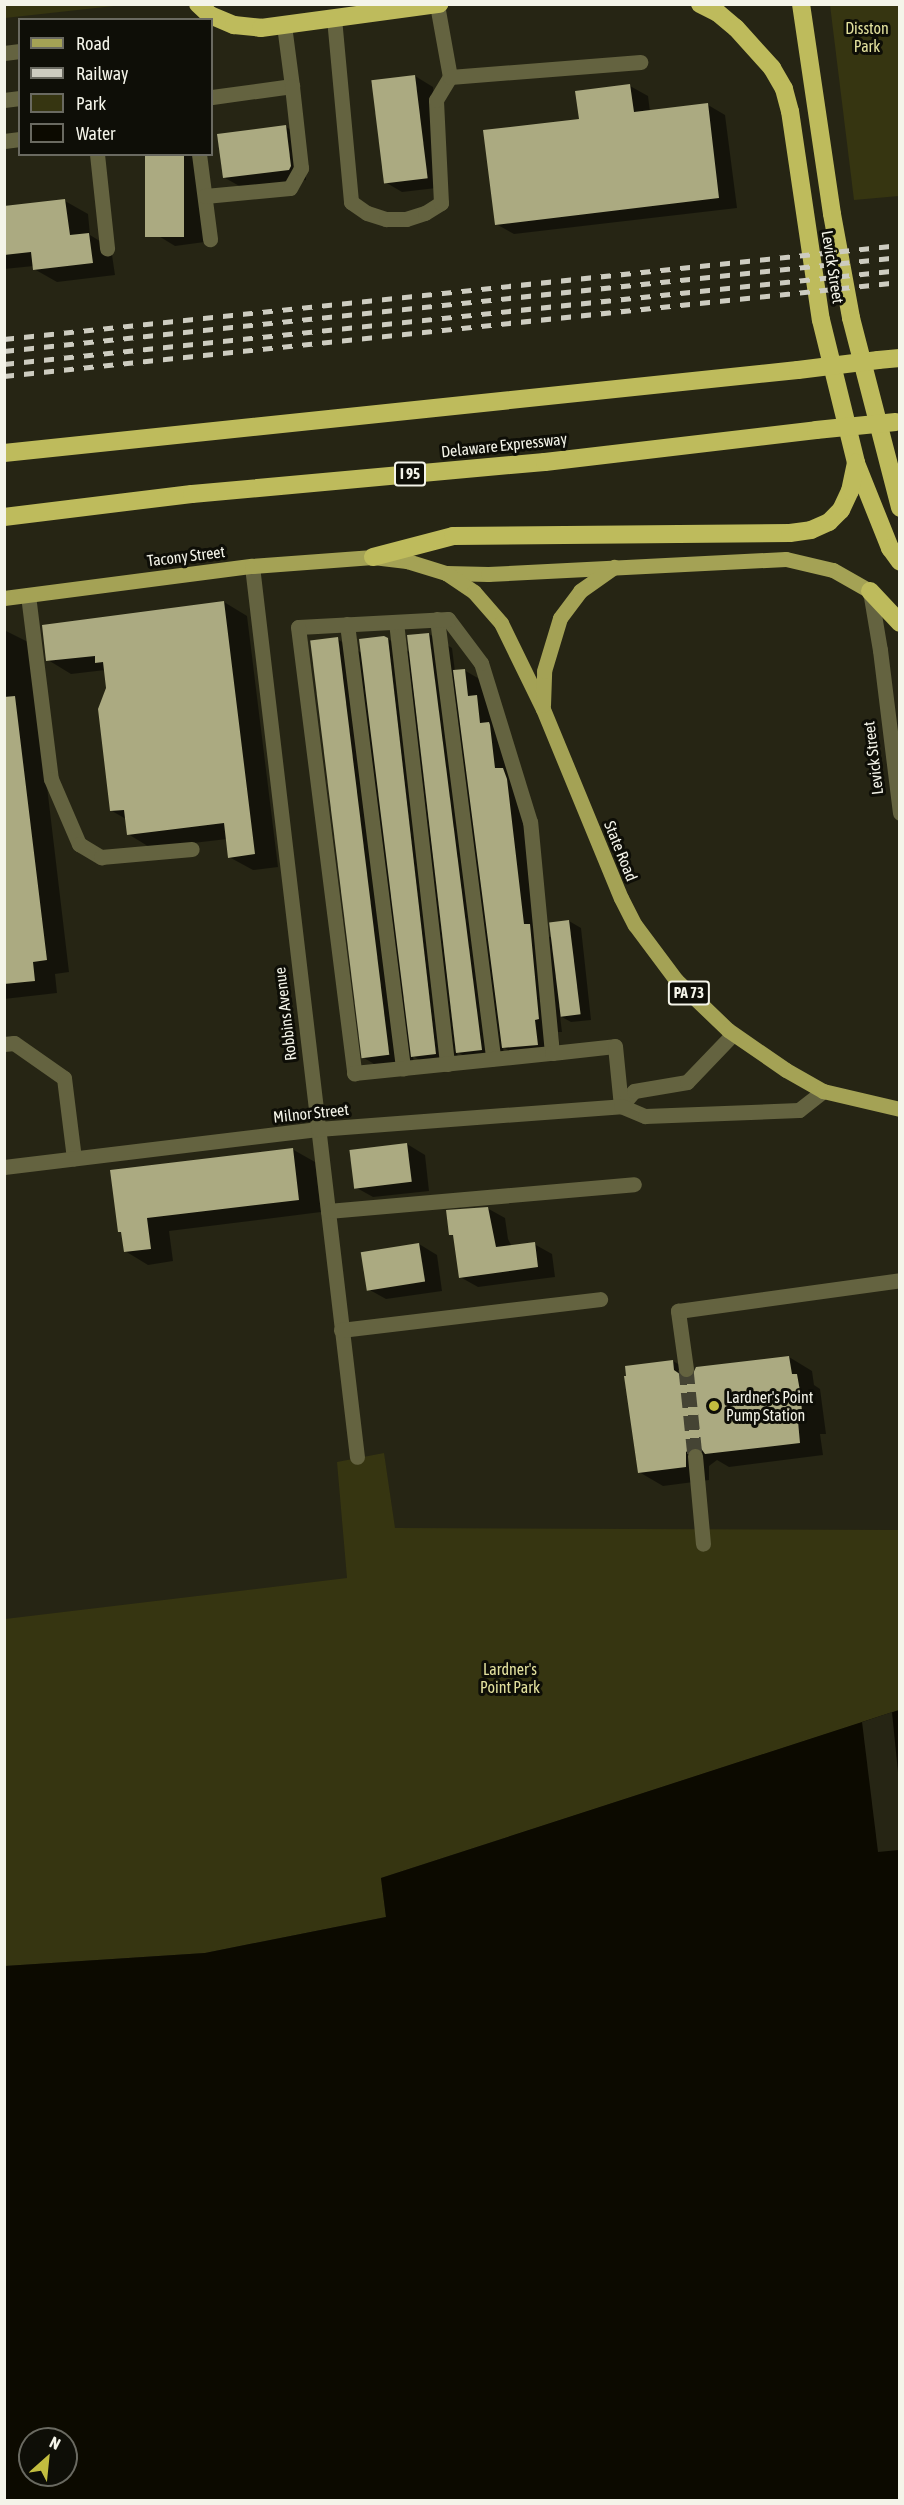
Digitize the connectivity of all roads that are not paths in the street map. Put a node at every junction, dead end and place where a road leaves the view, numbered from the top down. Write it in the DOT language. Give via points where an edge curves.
graph roads {
  1 [pos="700,4"];
  2 [pos="801,4"];
  3 [pos="438,5"];
  4 [pos="203,13"];
  5 [pos="334,18"];
  6 [pos="284,25"];
  7 [pos="640,62"];
  8 [pos="450,78"];
  9 [pos="292,86"];
  10 [pos="213,97"];
  11 [pos="97,156"];
  12 [pos="199,156"];
  13 [pos="205,196"];
  14 [pos="210,239"];
  15 [pos="107,248"];
  16 [pos="900,358"];
  17 [pos="898,422"];
  18 [pos="4,453"];
  19 [pos="886,461"];
  20 [pos="856,463"];
  21 [pos="900,477"];
  22 [pos="900,508"];
  23 [pos="4,517"];
  24 [pos="373,557"];
  25 [pos="900,562"];
  26 [pos="616,565"];
  27 [pos="252,566"];
  28 [pos="446,573"];
  29 [pos="870,591"];
  30 [pos="28,595"];
  31 [pos="4,598"];
  32 [pos="437,620"];
  33 [pos="396,622"];
  34 [pos="900,623"];
  35 [pos="347,624"];
  36 [pos="543,709"];
  37 [pos="900,813"];
  38 [pos="192,849"];
  39 [pos="733,1034"];
  40 [pos="4,1044"];
  41 [pos="552,1053"];
  42 [pos="493,1059"];
  43 [pos="447,1064"];
  44 [pos="403,1068"];
  45 [pos="823,1091"];
  46 [pos="621,1106"];
  47 [pos="900,1109"];
  48 [pos="318,1129"];
  49 [pos="74,1158"];
  50 [pos="4,1167"];
  51 [pos="634,1184"];
  52 [pos="328,1211"];
  53 [pos="900,1280"];
  54 [pos="600,1299"];
  55 [pos="341,1330"];
  56 [pos="686,1369"];
  57 [pos="695,1456"];
  58 [pos="357,1457"];
  59 [pos="703,1544"];
  1 -- 20 [label="highway, Levick Street" via="736,28 772,68 784,89 821,320"];
  2 -- 19 [label="highway, Levick Street" via="851,318"];
  3 -- 5 [label="highway"];
  3 -- 8 [label="street"];
  4 -- 6 [label="highway" via="234,25"];
  5 -- 6 [label="highway"];
  5 -- 8 [label="street" via="351,202 367,213 386,219 406,219 441,203 436,100"];
  6 -- 9 [label="street"];
  7 -- 8 [label="street"];
  9 -- 10 [label="street"];
  9 -- 13 [label="street" via="301,168 290,188"];
  11 -- 15 [label="street"];
  12 -- 13 [label="street"];
  13 -- 14 [label="street"];
  16 -- 18 [label="highway, bridge"];
  17 -- 23 [label="highway, Delaware Expressway / I 95, bridge" via="545,462 192,494"];
  19 -- 21 [label="highway"];
  19 -- 22 [label="highway, Levick Street"];
  20 -- 24 [label="highway" via="841,510 829,522 811,530 453,536"];
  20 -- 25 [label="highway, Levick Street" via="890,548"];
  24 -- 27 [label="main road, Tacony Street"];
  24 -- 28 [label="main road, State Road" via="407,561"];
  26 -- 28 [label="main road"];
  26 -- 29 [label="main road" via="786,559 833,570"];
  26 -- 36 [label="main road, PA 73" via="580,591 560,618 544,671"];
  27 -- 30 [label="main road, Tacony Street"];
  27 -- 48 [label="street, Robbins Avenue"];
  28 -- 36 [label="main road, State Road" via="474,592 501,623"];
  29 -- 34 [label="highway"];
  29 -- 37 [label="street, Levick Street"];
  30 -- 31 [label="main road, Tacony Street"];
  30 -- 38 [label="street" via="51,779 78,844 101,857"];
  32 -- 33 [label="street"];
  32 -- 41 [label="street" via="448,619 481,663 530,822"];
  32 -- 42 [label="street"];
  33 -- 35 [label="street"];
  33 -- 43 [label="street"];
  35 -- 44 [label="street"];
  35 -- 44 [label="street" via="298,627 348,1026 354,1073"];
  36 -- 39 [label="main road, State Road / PA 73" via="635,925 676,980"];
  39 -- 45 [label="main road, State Road / PA 73"];
  39 -- 46 [label="street" via="687,1082 634,1091"];
  40 -- 49 [label="street" via="14,1043 64,1078"];
  41 -- 42 [label="street"];
  41 -- 46 [label="street" via="615,1046"];
  42 -- 43 [label="street"];
  43 -- 44 [label="street"];
  45 -- 46 [label="street, Milnor Street" via="799,1110 645,1116"];
  45 -- 47 [label="main road, State Road / PA 73"];
  46 -- 48 [label="street, Milnor Street"];
  48 -- 49 [label="street, Milnor Street"];
  48 -- 52 [label="street, Robbins Avenue"];
  49 -- 50 [label="street, Milnor Street"];
  51 -- 52 [label="street"];
  52 -- 55 [label="street, Robbins Avenue"];
  53 -- 56 [label="street" via="678,1311"];
  54 -- 55 [label="street"];
  55 -- 58 [label="street, Robbins Avenue"];
  57 -- 59 [label="street"];
}
